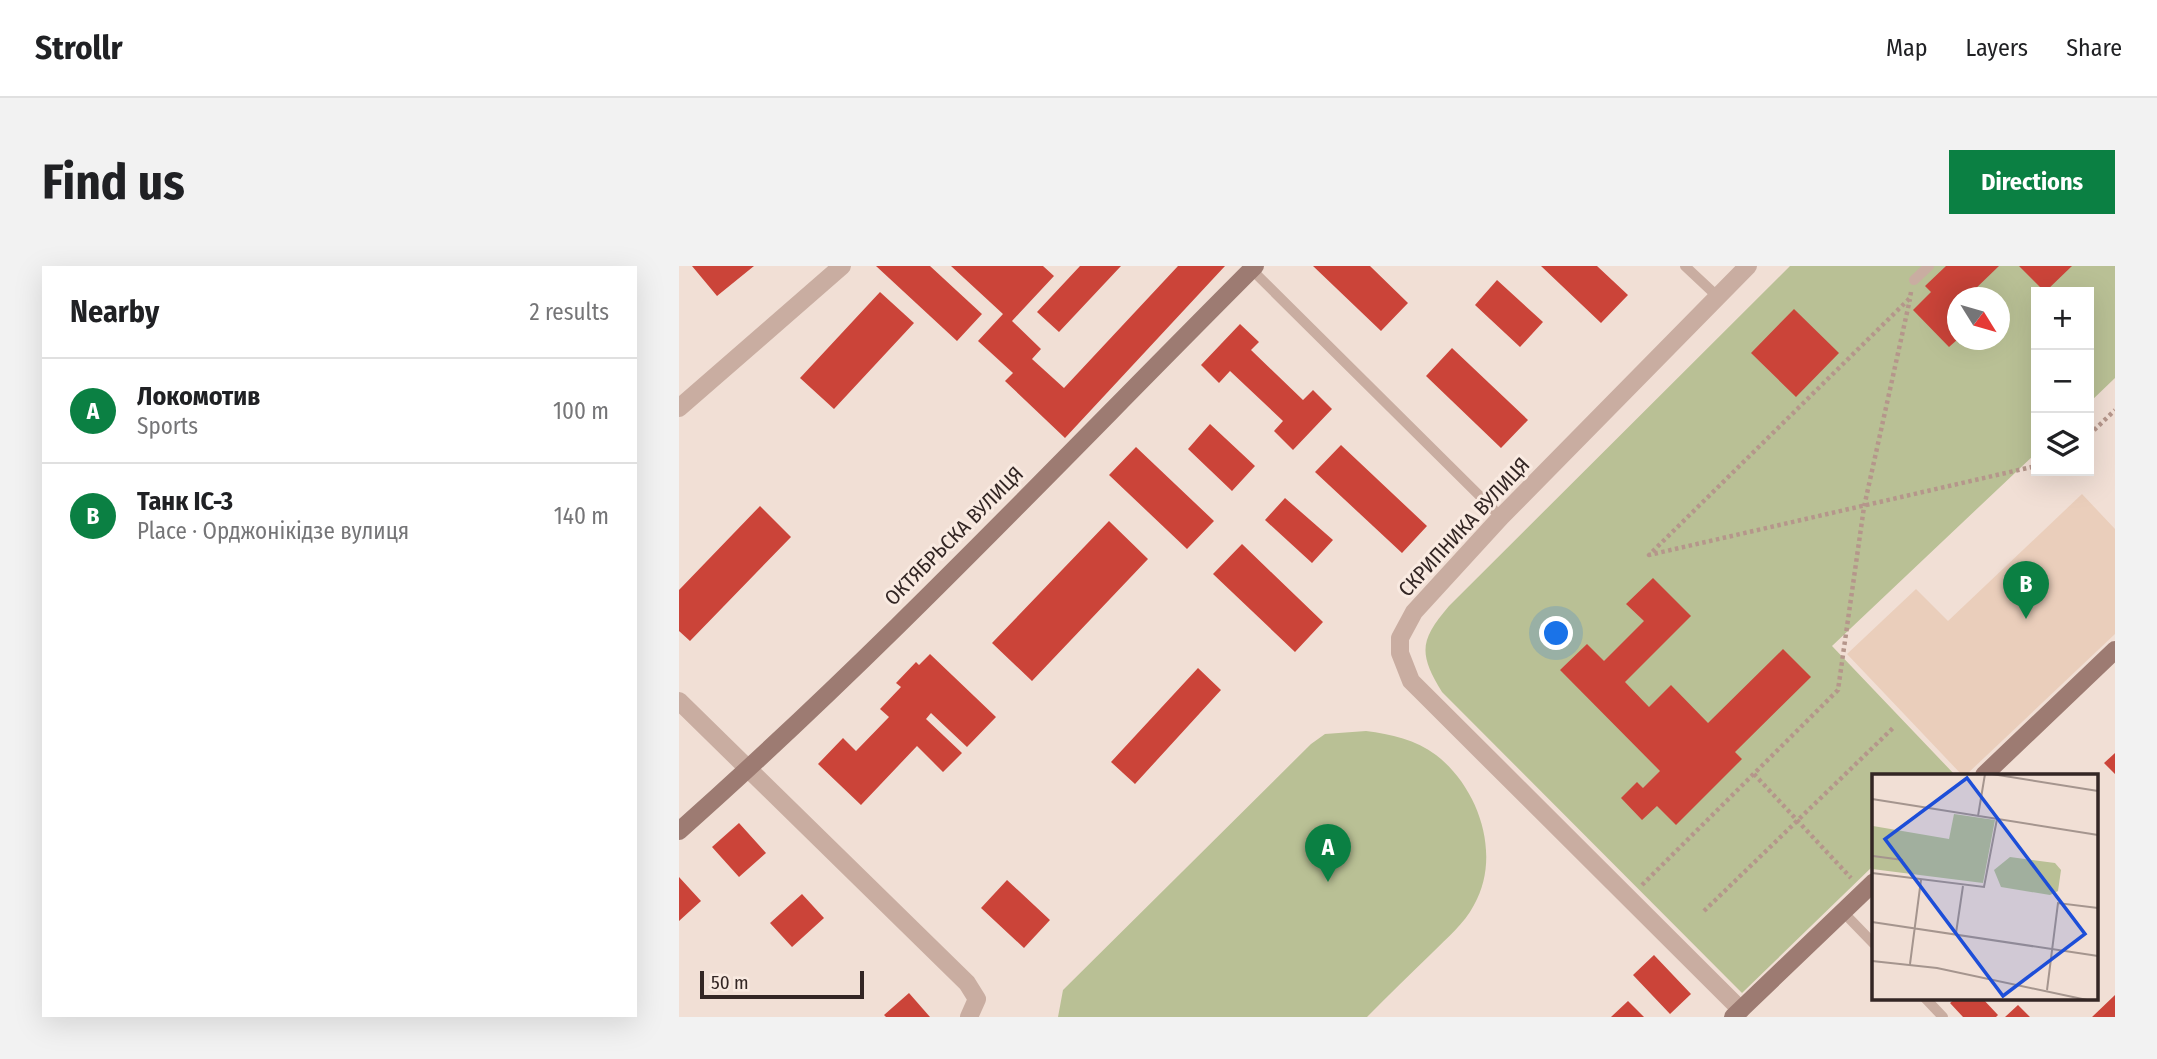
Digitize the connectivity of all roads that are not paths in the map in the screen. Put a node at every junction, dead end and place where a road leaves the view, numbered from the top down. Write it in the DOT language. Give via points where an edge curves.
graph roads {
  1 [pos="842,266"];
  2 [pos="1685,266"];
  3 [pos="1748,266"];
  4 [pos="1929,266"];
  5 [pos="1253,268"];
  6 [pos="1914,280"];
  7 [pos="1717,296"];
  8 [pos="679,408"];
  9 [pos="1501,517"];
  10 [pos="2115,650"];
  11 [pos="679,701"];
  12 [pos="749,769"];
  13 [pos="1986,774"];
  14 [pos="679,831"];
  15 [pos="1872,884"];
  16 [pos="1843,912"];
  17 [pos="1872,942"];
  18 [pos="1927,1000"];
  19 [pos="1737,1013"];
  20 [pos="970,1014"];
  21 [pos="1943,1017"];
  1 -- 8 [label="street"];
  2 -- 7 [label="lane"];
  3 -- 7 [label="street, СКРИПНИКА ВУЛИЦЯ"];
  4 -- 6 [label="lane"];
  5 -- 9 [label="lane"];
  5 -- 12 [label="main road, ОКТЯБРЬСКА ВУЛИЦЯ"];
  7 -- 9 [label="street, СКРИПНИКА ВУЛИЦЯ"];
  9 -- 19 [label="street, СКРИПНИКА ВУЛИЦЯ" via="1414,612 1399,653 1411,681 1629,898"];
  10 -- 13 [label="main road"];
  11 -- 12 [label="street"];
  12 -- 14 [label="main road, ОКТЯБРЬСКА ВУЛИЦЯ"];
  12 -- 20 [label="street" via="967,983 977,999"];
  15 -- 16 [label="main road"];
  16 -- 17 [label="lane"];
  16 -- 19 [label="main road"];
  18 -- 21 [label="lane"];
}
